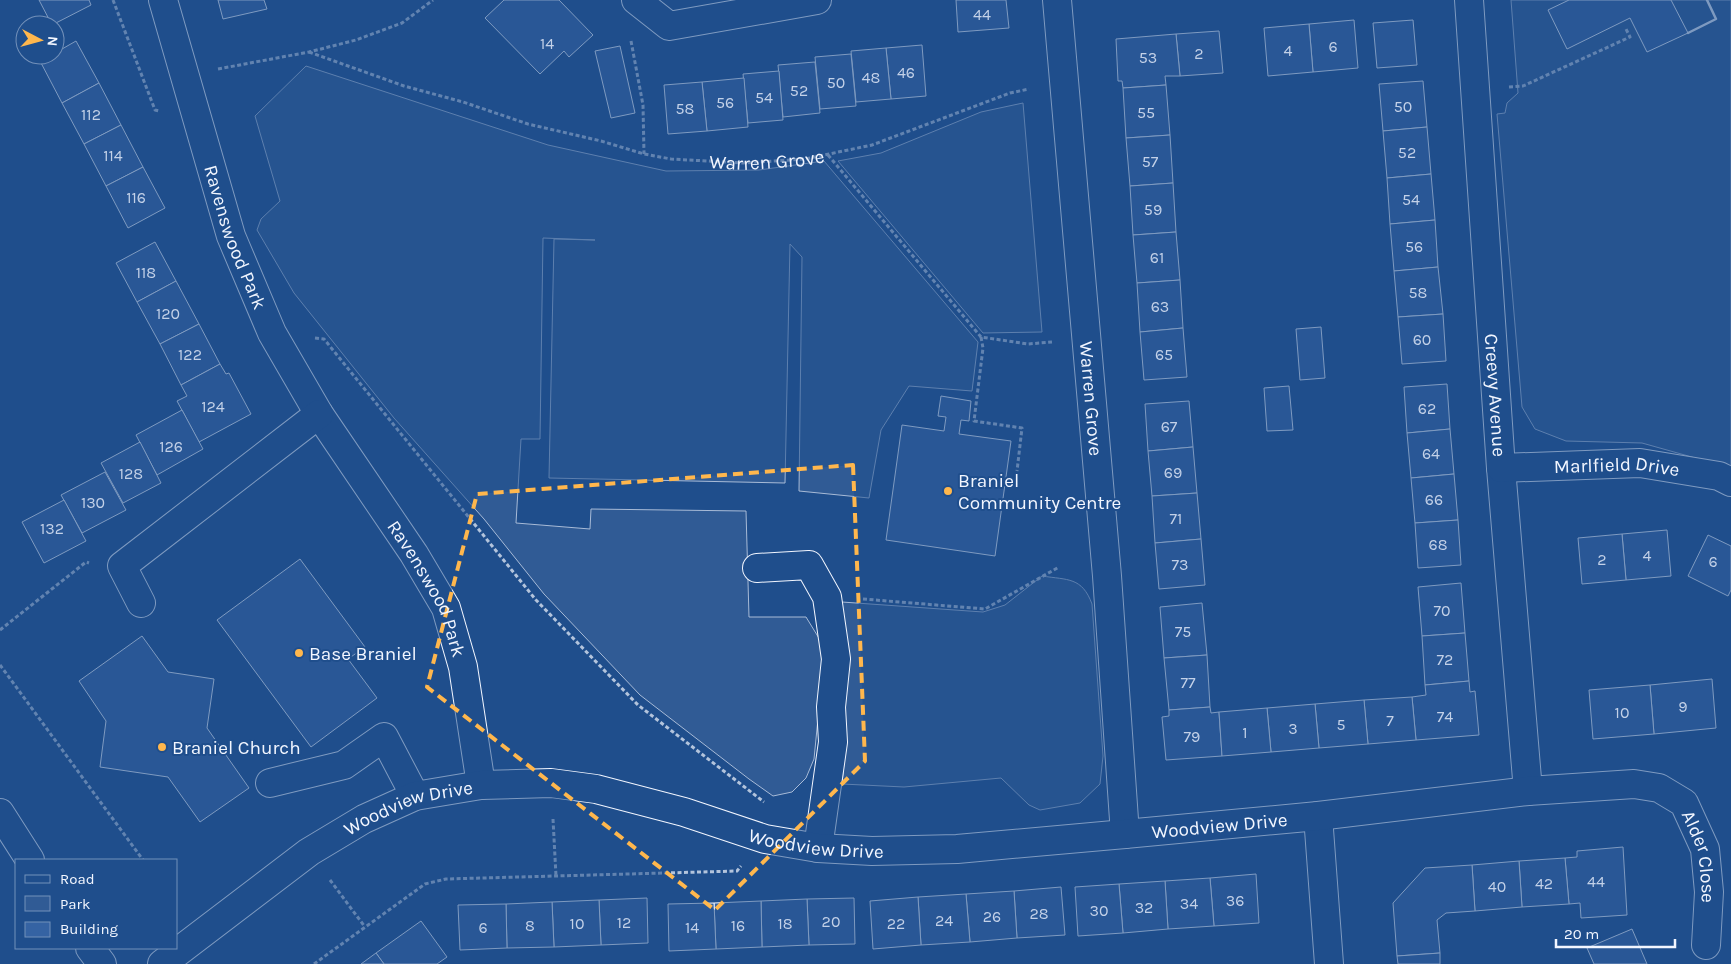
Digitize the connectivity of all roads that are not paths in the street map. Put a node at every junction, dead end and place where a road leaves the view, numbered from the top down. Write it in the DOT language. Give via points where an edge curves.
graph roads {
  1 [pos="163,0"];
  2 [pos="817,0"];
  3 [pos="1057,0"];
  4 [pos="1469,0"];
  5 [pos="636,1"];
  6 [pos="319,414"];
  7 [pos="1501,468"];
  8 [pos="1731,482"];
  9 [pos="757,568"];
  10 [pos="141,604"];
  11 [pos="270,783"];
  12 [pos="481,785"];
  13 [pos="1528,791"];
  14 [pos="415,796"];
  15 [pos="0,813"];
  16 [pos="1318,816"];
  17 [pos="1125,834"];
  18 [pos="818,848"];
  19 [pos="29,859"];
  20 [pos="1706,945"];
  21 [pos="91,949"];
  22 [pos="102,964"];
  23 [pos="162,964"];
  24 [pos="1329,964"];
  1 -- 6 [label="street, Ravenswood Park" via="231,236 272,333"];
  2 -- 5 [label="street" via="669,26"];
  3 -- 17 [label="street, Warren Grove"];
  4 -- 7 [label="street, Creevy Avenue"];
  6 -- 10 [label="street" via="122,566"];
  6 -- 12 [label="street, Ravenswood Park" via="414,554 446,608 463,667"];
  7 -- 8 [label="street, Marlfield Drive" via="1640,463 1719,476"];
  7 -- 13 [label="street, Creevy Avenue"];
  9 -- 18 [label="street" via="809,565 828,597 836,659 831,707 832,749"];
  11 -- 14 [label="street" via="344,765 384,737"];
  12 -- 14 [label="street, Woodview Drive"];
  12 -- 18 [label="street, Woodview Drive" via="551,783 596,789 684,812 765,839"];
  13 -- 16 [label="street, Woodview Drive"];
  13 -- 20 [label="street, Alder Close" via="1634,784 1659,788 1684,803 1704,850 1709,892"];
  14 -- 23 [label="street, Woodview Drive" via="364,820 309,852"];
  15 -- 19 [label="street"];
  16 -- 17 [label="street, Woodview Drive"];
  16 -- 24 [label="street"];
  17 -- 18 [label="street, Woodview Drive" via="957,849 872,851"];
  21 -- 22 [label="street"];
}
